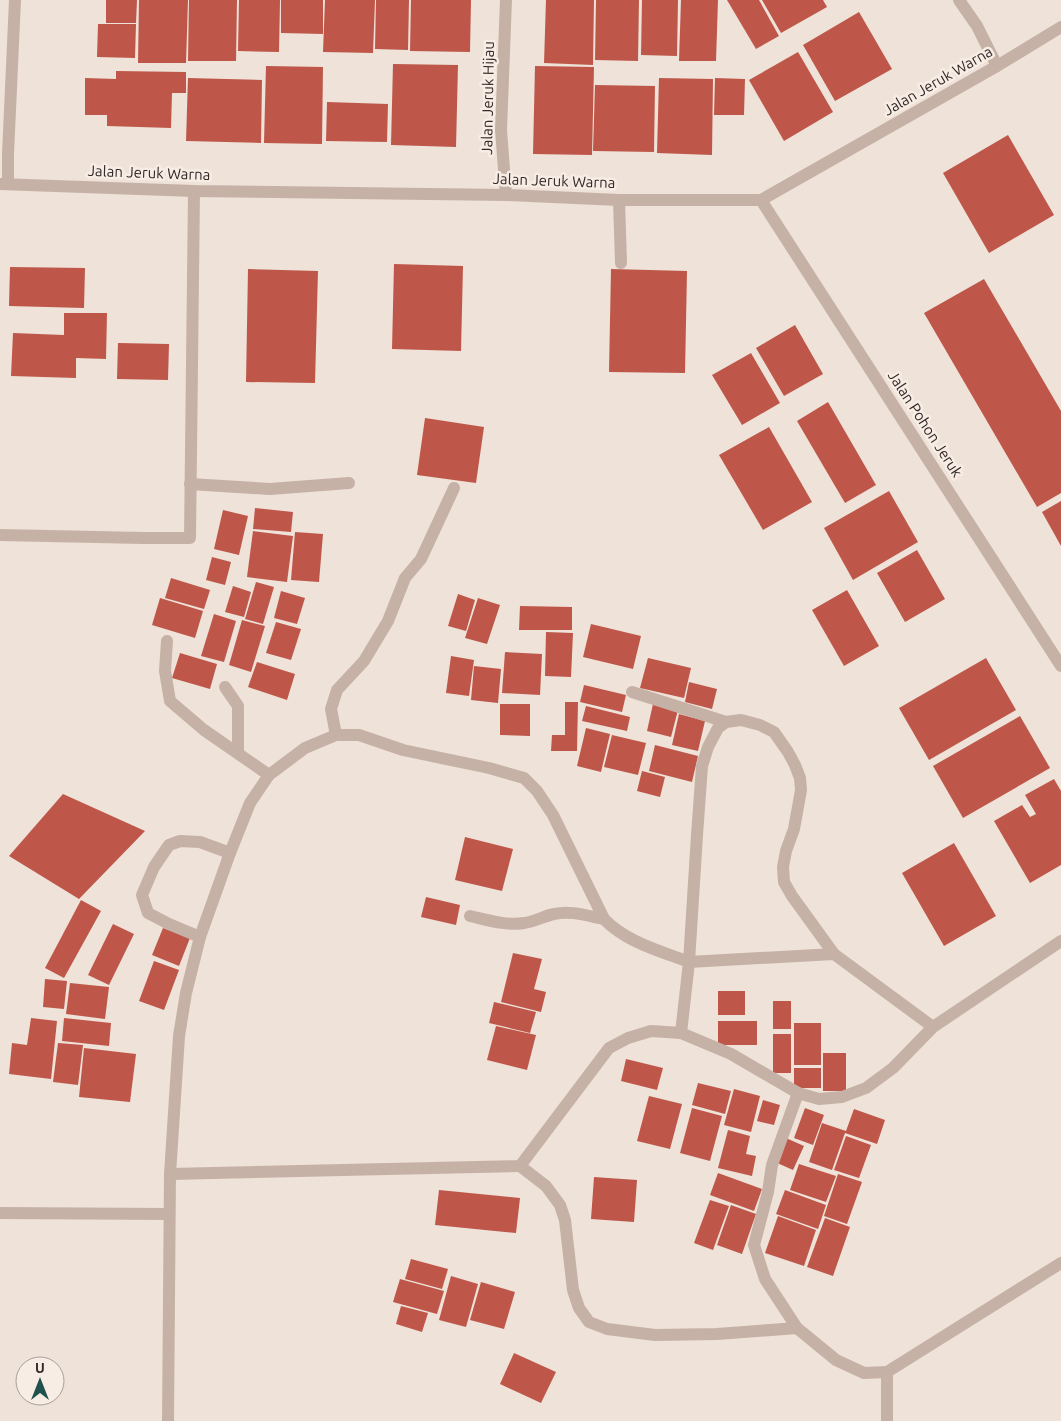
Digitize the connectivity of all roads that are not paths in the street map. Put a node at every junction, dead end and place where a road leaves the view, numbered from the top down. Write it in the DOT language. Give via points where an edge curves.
graph roads {
  1 [pos="15,0"];
  2 [pos="506,0"];
  3 [pos="960,0"];
  4 [pos="1061,27"];
  5 [pos="997,66"];
  6 [pos="4,184"];
  7 [pos="194,191"];
  8 [pos="506,195"];
  9 [pos="619,200"];
  10 [pos="761,200"];
  11 [pos="620,263"];
  12 [pos="349,483"];
  13 [pos="190,484"];
  14 [pos="454,488"];
  15 [pos="0,535"];
  16 [pos="167,641"];
  17 [pos="1061,666"];
  18 [pos="225,687"];
  19 [pos="632,692"];
  20 [pos="726,722"];
  21 [pos="336,735"];
  22 [pos="238,753"];
  23 [pos="269,774"];
  24 [pos="230,853"];
  25 [pos="470,916"];
  26 [pos="604,919"];
  27 [pos="200,937"];
  28 [pos="1061,941"];
  29 [pos="834,954"];
  30 [pos="690,962"];
  31 [pos="933,1027"];
  32 [pos="681,1033"];
  33 [pos="798,1093"];
  34 [pos="520,1166"];
  35 [pos="170,1174"];
  36 [pos="0,1213"];
  37 [pos="169,1214"];
  38 [pos="1061,1263"];
  39 [pos="797,1328"];
  40 [pos="887,1372"];
  41 [pos="168,1421"];
  42 [pos="887,1421"];
  1 -- 6 [label="street"];
  2 -- 8 [label="street, Jalan Jeruk Hijau" via="501,130"];
  3 -- 5 [label="street"];
  4 -- 5 [label="street, Jalan Jeruk Warna"];
  5 -- 10 [label="street, Jalan Jeruk Warna"];
  6 -- 7 [label="street, Jalan Jeruk Warna"];
  7 -- 8 [label="street, Jalan Jeruk Warna"];
  7 -- 13 [label="street"];
  8 -- 9 [label="street, Jalan Jeruk Warna"];
  9 -- 10 [label="street, Jalan Jeruk Warna"];
  9 -- 11 [label="street"];
  10 -- 17 [label="street, Jalan Pohon Jeruk"];
  12 -- 13 [label="street" via="270,489"];
  13 -- 15 [label="street" via="190,538"];
  14 -- 21 [label="street" via="421,559 405,578 388,621 364,661 337,690 331,709"];
  16 -- 22 [label="street" via="165,671 170,701"];
  18 -- 22 [label="street" via="238,706"];
  19 -- 20 [label="street"];
  20 -- 29 [label="street" via="741,720 774,732 795,765 801,790 783,867 784,882"];
  20 -- 30 [label="street" via="718,728 708,746 702,766"];
  21 -- 23 [label="street" via="305,748"];
  21 -- 26 [label="street" via="359,735 403,750 524,778 553,815"];
  22 -- 23 [label="street"];
  23 -- 24 [label="street" via="250,803"];
  24 -- 27 [label="street"];
  24 -- 27 [label="street" via="200,842 180,841 169,845 154,867 142,895 148,913"];
  25 -- 26 [label="street" via="515,924 556,913"];
  26 -- 30 [label="street" via="633,940"];
  27 -- 35 [label="street" via="179,1036"];
  28 -- 31 [label="street"];
  29 -- 30 [label="street"];
  29 -- 31 [label="street"];
  30 -- 32 [label="street"];
  31 -- 33 [label="street" via="893,1068 866,1088 842,1097 819,1099"];
  32 -- 33 [label="street" via="731,1054"];
  32 -- 34 [label="street" via="651,1032 628,1038 609,1048"];
  33 -- 39 [label="street" via="772,1165 754,1245 765,1279"];
  34 -- 35 [label="street"];
  34 -- 39 [label="street" via="546,1186 560,1205 565,1220 573,1290 588,1322 606,1329 655,1335"];
  35 -- 37 [label="street"];
  36 -- 37 [label="street"];
  37 -- 41 [label="street"];
  38 -- 40 [label="street"];
  39 -- 40 [label="street" via="836,1360 864,1373"];
  40 -- 42 [label="street"];
}
